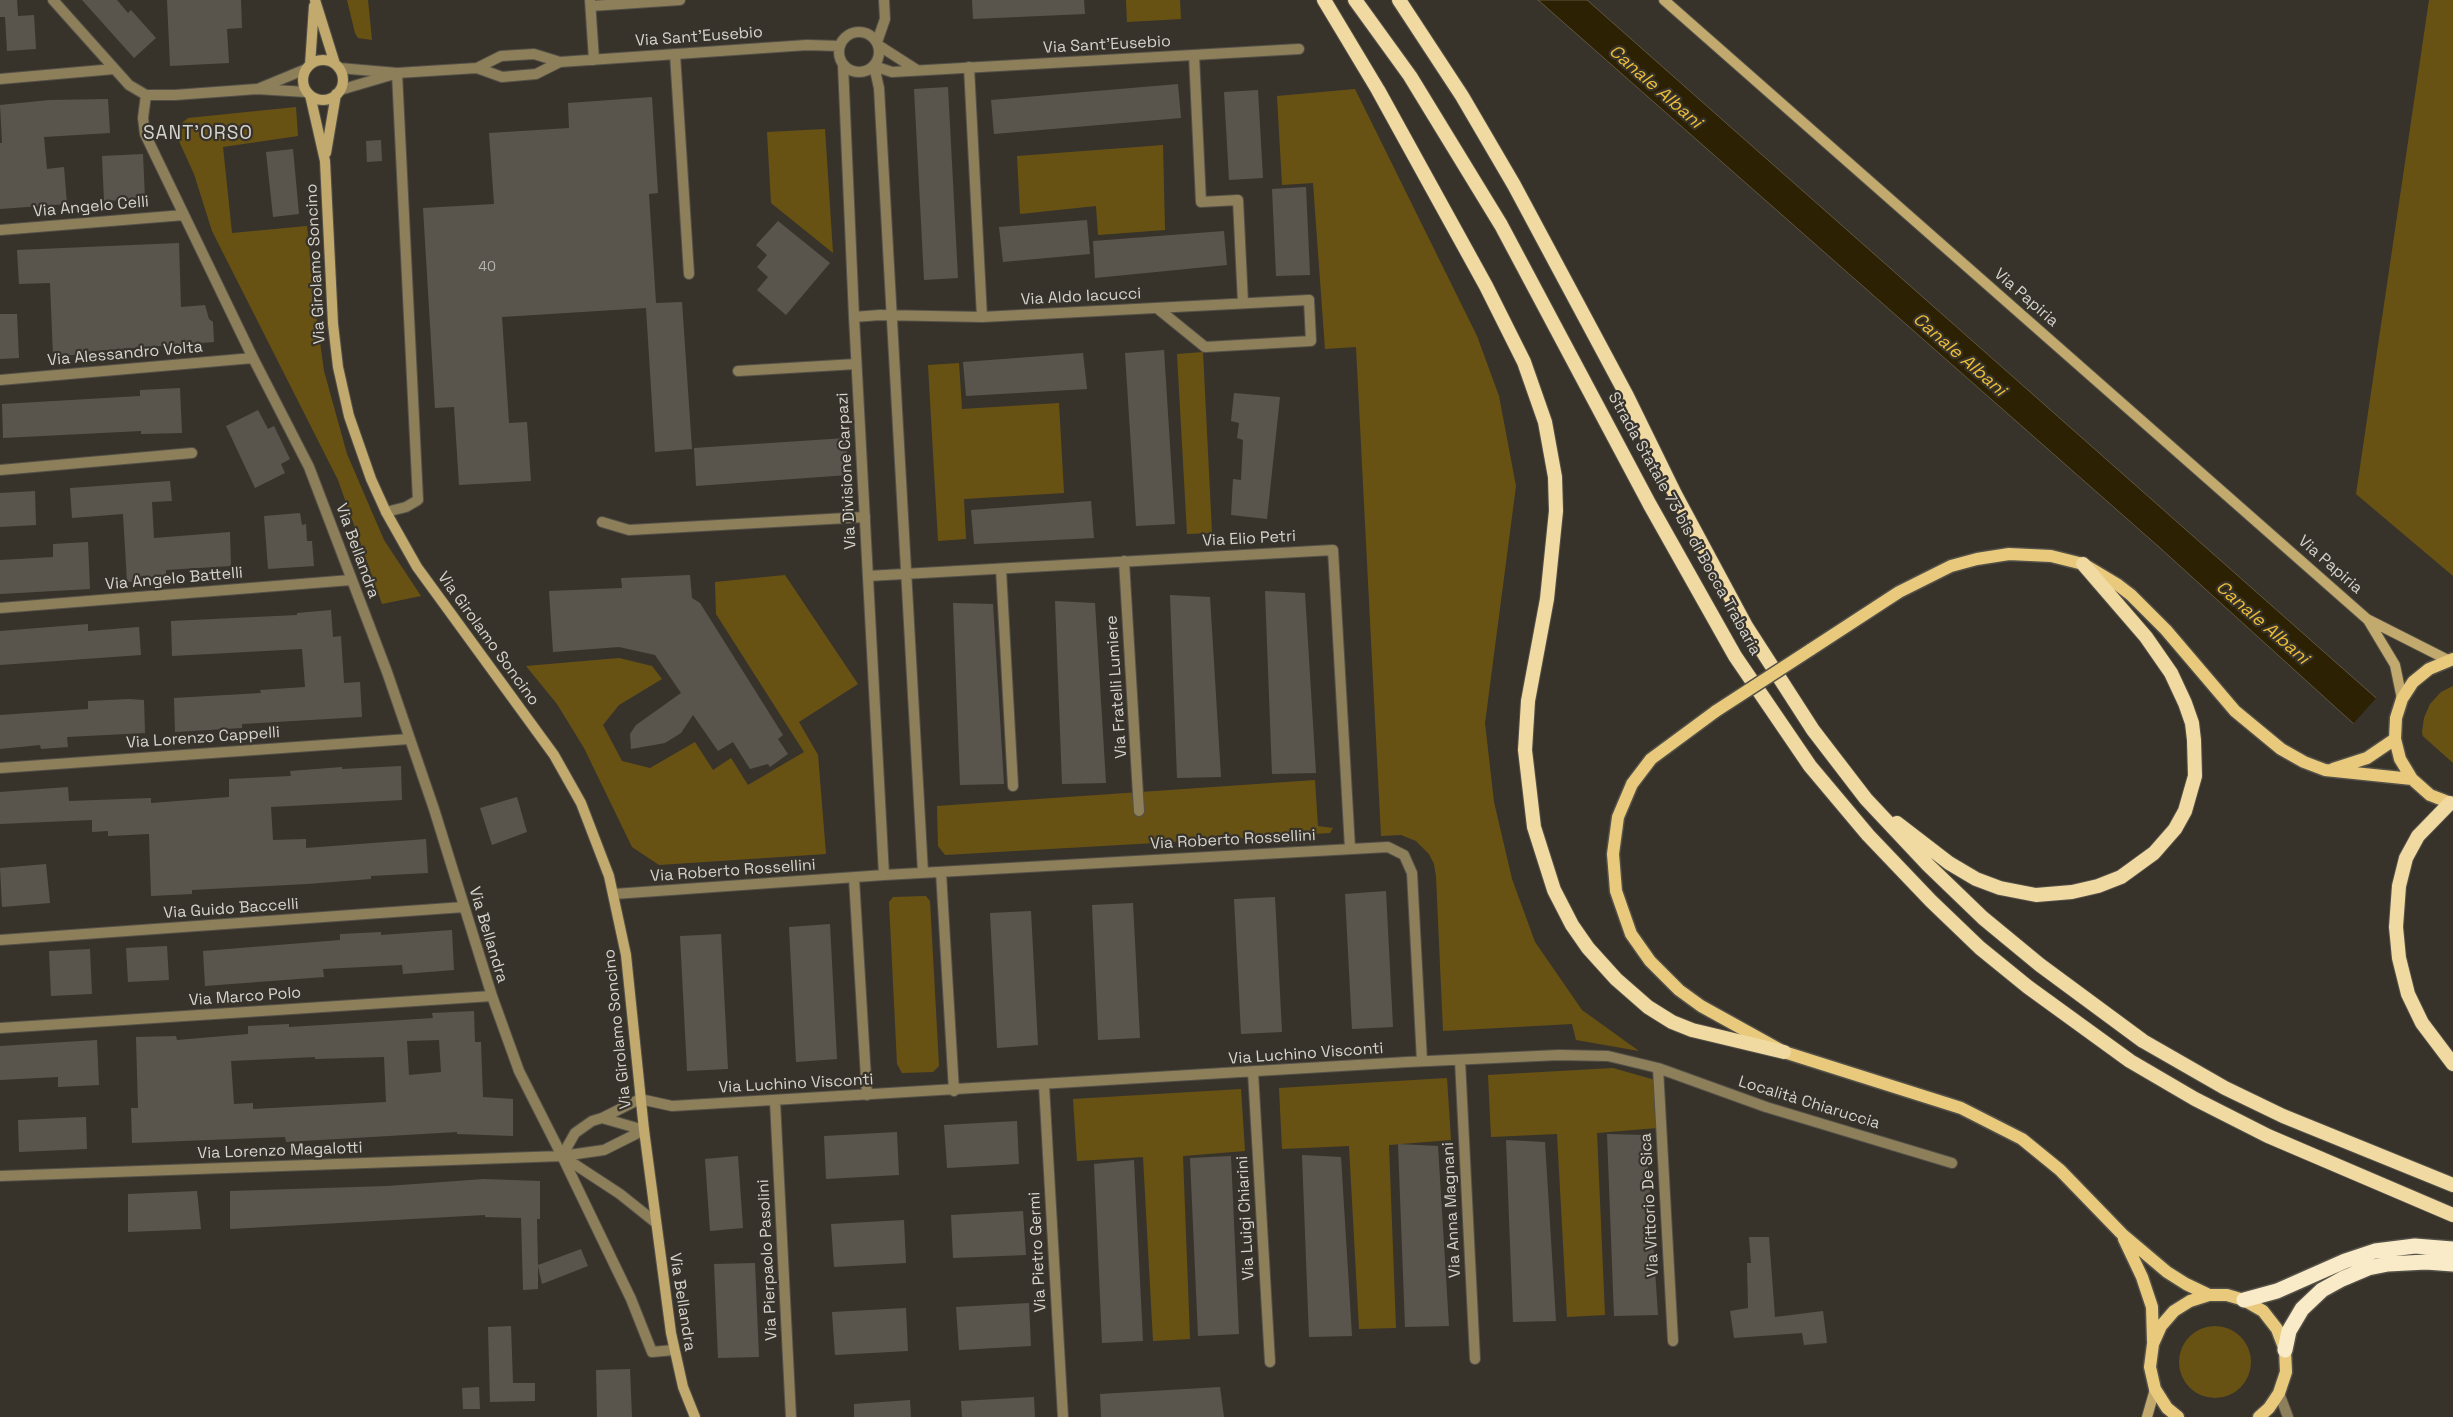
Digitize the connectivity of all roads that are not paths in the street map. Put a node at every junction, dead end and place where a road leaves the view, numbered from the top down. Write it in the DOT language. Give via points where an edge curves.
graph roads {
  1 [pos="54,0"];
  2 [pos="315,0"];
  3 [pos="680,0"];
  4 [pos="884,0"];
  5 [pos="1324,0"];
  6 [pos="1355,0"];
  7 [pos="1399,0"];
  8 [pos="1664,0"];
  9 [pos="591,3"];
  10 [pos="878,43"];
  11 [pos="840,46"];
  12 [pos="1300,49"];
  13 [pos="675,54"];
  14 [pos="1194,55"];
  15 [pos="594,60"];
  16 [pos="560,62"];
  17 [pos="844,64"];
  18 [pos="337,66"];
  19 [pos="874,66"];
  20 [pos="308,67"];
  21 [pos="476,68"];
  22 [pos="970,68"];
  23 [pos="114,69"];
  24 [pos="917,70"];
  25 [pos="397,73"];
  26 [pos="0,79"];
  27 [pos="257,89"];
  28 [pos="338,92"];
  29 [pos="308,93"];
  30 [pos="146,95"];
  31 [pos="325,161"];
  32 [pos="184,215"];
  33 [pos="0,230"];
  34 [pos="689,274"];
  35 [pos="1243,303"];
  36 [pos="1156,308"];
  37 [pos="892,316"];
  38 [pos="854,317"];
  39 [pos="982,317"];
  40 [pos="254,358"];
  41 [pos="856,364"];
  42 [pos="738,371"];
  43 [pos="0,380"];
  44 [pos="192,453"];
  45 [pos="0,470"];
  46 [pos="386,512"];
  47 [pos="865,517"];
  48 [pos="602,522"];
  49 [pos="1124,562"];
  50 [pos="2082,564"];
  51 [pos="1001,569"];
  52 [pos="906,574"];
  53 [pos="868,576"];
  54 [pos="351,580"];
  55 [pos="0,608"];
  56 [pos="2367,619"];
  57 [pos="2450,659"];
  58 [pos="2402,699"];
  59 [pos="409,739"];
  60 [pos="2395,739"];
  61 [pos="0,768"];
  62 [pos="2326,770"];
  63 [pos="2412,779"];
  64 [pos="1013,786"];
  65 [pos="1866,799"];
  66 [pos="2452,803"];
  67 [pos="1139,811"];
  68 [pos="1350,848"];
  69 [pos="942,872"];
  70 [pos="923,873"];
  71 [pos="884,875"];
  72 [pos="854,878"];
  73 [pos="614,894"];
  74 [pos="464,907"];
  75 [pos="0,940"];
  76 [pos="492,996"];
  77 [pos="0,1028"];
  78 [pos="1784,1052"];
  79 [pos="1460,1060"];
  80 [pos="1422,1061"];
  81 [pos="2453,1064"];
  82 [pos="1658,1068"];
  83 [pos="1253,1072"];
  84 [pos="1044,1085"];
  85 [pos="954,1091"];
  86 [pos="866,1095"];
  87 [pos="640,1099"];
  88 [pos="775,1101"];
  89 [pos="602,1118"];
  90 [pos="644,1130"];
  91 [pos="562,1156"];
  92 [pos="1952,1163"];
  93 [pos="0,1176"];
  94 [pos="2453,1185"];
  95 [pos="2453,1214"];
  96 [pos="655,1222"];
  97 [pos="2122,1234"];
  98 [pos="2453,1249"];
  99 [pos="2453,1264"];
  100 [pos="2209,1295"];
  101 [pos="2244,1300"];
  102 [pos="1673,1341"];
  103 [pos="2153,1344"];
  104 [pos="674,1350"];
  105 [pos="2285,1350"];
  106 [pos="1475,1359"];
  107 [pos="1270,1362"];
  108 [pos="2155,1389"];
  109 [pos="2279,1393"];
  110 [pos="695,1417"];
  111 [pos="791,1417"];
  112 [pos="1063,1417"];
  113 [pos="2148,1417"];
  114 [pos="2178,1417"];
  115 [pos="2259,1417"];
  116 [pos="2288,1417"];
  1 -- 23 [label="street"];
  2 -- 18 [label="main road, Via Girolamo Soncino"];
  2 -- 20 [label="main road, Via Girolamo Soncino"];
  3 -- 9 [label="street"];
  4 -- 10 [label="street" via="885,19"];
  5 -- 78 [label="highway" via="1378,90 1486,286 1524,362 1545,422 1555,476 1556,511 1548,590 1526,712 1525,750 1534,827 1554,890 1588,948 1616,980 1648,1007 1692,1030"];
  6 -- 95 [label="highway, Strada Statale 73 bis di Bocca Trabaria" via="1414,83 1501,225 1695,588 1735,656 1810,766 1868,835 1980,948 2130,1061 2208,1106 2277,1140"];
  7 -- 65 [label="highway, Strada Statale 73 bis di Bocca Trabaria" via="1462,96 1518,192 1746,626 1813,730"];
  8 -- 56 [label="main road, Via Papiria"];
  9 -- 15 [label="street"];
  10 -- 11 [label="street" via="867,33 854,32"];
  10 -- 19 [label="street" via="879,56"];
  10 -- 24 [label="street"];
  11 -- 13 [label="street, Via Sant'Eusebio" via="807,45"];
  11 -- 17 [label="street"];
  12 -- 14 [label="street, Via Sant'Eusebio"];
  13 -- 15 [label="street, Via Sant'Eusebio"];
  13 -- 34 [label="street"];
  14 -- 22 [label="street, Via Sant'Eusebio"];
  14 -- 35 [label="street" via="1201,202 1238,200"];
  15 -- 16 [label="street, Via Sant'Eusebio"];
  16 -- 21 [label="street, Via Sant'Eusebio" via="534,54 501,56"];
  16 -- 21 [label="street, Via Sant'Eusebio" via="536,74 502,76"];
  17 -- 19 [label="street, Via Sant'Eusebio" via="848,69 861,72"];
  17 -- 38 [label="street, Via Divisione Carpazi"];
  18 -- 20 [label="main road" via="320,60"];
  18 -- 25 [label="street, Via Sant'Eusebio"];
  18 -- 28 [label="main road, Via Girolamo Soncino" via="343,79"];
  19 -- 24 [label="street, Via Sant'Eusebio" via="892,72"];
  19 -- 37 [label="street" via="879,88"];
  20 -- 27 [label="street"];
  20 -- 29 [label="main road, Via Girolamo Soncino" via="303,81"];
  21 -- 25 [label="street, Via Sant'Eusebio"];
  22 -- 24 [label="street, Via Sant'Eusebio"];
  22 -- 39 [label="street"];
  23 -- 26 [label="street"];
  23 -- 30 [label="street" via="129,85"];
  25 -- 28 [label="street, Via Sant'Eusebio"];
  25 -- 46 [label="street" via="418,500"];
  27 -- 29 [label="street"];
  27 -- 30 [label="street"];
  28 -- 29 [label="main road" via="321,100"];
  28 -- 31 [label="main road, Via Girolamo Soncino"];
  29 -- 31 [label="main road, Via Girolamo Soncino"];
  30 -- 32 [label="street, Via Bellandra" via="142,118 145,134"];
  31 -- 46 [label="main road, Via Girolamo Soncino" via="332,324 338,367 355,436"];
  32 -- 33 [label="street, Via Angelo Celli"];
  32 -- 40 [label="street, Via Bellandra"];
  35 -- 36 [label="street, Via Aldo Iacucci"];
  35 -- 36 [label="street, Via Aldo Iacucci" via="1309,300 1311,341 1205,347"];
  36 -- 39 [label="street, Via Aldo Iacucci"];
  37 -- 38 [label="street, Via Aldo Iacucci"];
  37 -- 39 [label="street, Via Aldo Iacucci"];
  37 -- 52 [label="street"];
  38 -- 41 [label="street, Via Divisione Carpazi"];
  40 -- 43 [label="street, Via Alessandro Volta"];
  40 -- 54 [label="street, Via Bellandra" via="309,467"];
  41 -- 42 [label="street"];
  41 -- 47 [label="street, Via Divisione Carpazi"];
  44 -- 45 [label="street"];
  46 -- 73 [label="main road, Via Girolamo Soncino" via="417,567 554,755 589,823"];
  47 -- 48 [label="street" via="629,530"];
  47 -- 53 [label="street, Via Divisione Carpazi"];
  49 -- 51 [label="street, Via Elio Petri"];
  49 -- 67 [label="street, Via Fratelli Lumiere"];
  49 -- 68 [label="street, Via Elio Petri" via="1333,550"];
  50 -- 62 [label="main road" via="2118,585 2142,605 2257,732 2293,756"];
  50 -- 65 [label="highway" via="2133,619 2155,649 2177,685 2192,723 2196,756 2191,794 2181,820 2161,846 2131,871 2109,882 2058,894 2024,893 1989,884 1960,870"];
  50 -- 78 [label="main road, bridge" via="2051,556 2017,554 1951,566 1899,592 1716,712 1658,752 1632,784 1623,802 1615,834 1613,865 1616,891 1631,934 1668,980 1700,1006"];
  51 -- 52 [label="street, Via Elio Petri"];
  51 -- 64 [label="street"];
  52 -- 53 [label="street, Via Elio Petri"];
  52 -- 70 [label="street"];
  53 -- 71 [label="street, Via Divisione Carpazi"];
  54 -- 55 [label="street, Via Angelo Battelli"];
  54 -- 59 [label="street, Via Bellandra"];
  56 -- 57 [label="main road, Via Papiria"];
  56 -- 58 [label="main road, Via Papiria" via="2395,664"];
  57 -- 58 [label="main road, Via Papiria" via="2429,668 2413,682"];
  58 -- 60 [label="main road, Via Papiria" via="2396,718"];
  59 -- 61 [label="street, Via Lorenzo Cappelli"];
  59 -- 74 [label="street, Via Bellandra"];
  60 -- 62 [label="main road" via="2367,758"];
  60 -- 63 [label="main road, Via Papiria" via="2400,758"];
  62 -- 63 [label="main road"];
  63 -- 66 [label="main road, Via Papiria" via="2430,794"];
  65 -- 94 [label="highway, Strada Statale 73 bis di Bocca Trabaria" via="1983,918 2136,1036 2248,1100"];
  66 -- 81 [label="highway" via="2426,826 2406,858 2399,886 2396,927 2399,958 2408,994 2422,1023"];
  68 -- 69 [label="street, Via Roberto Rossellini"];
  68 -- 80 [label="street, Via Roberto Rossellini" via="1388,847 1404,855 1412,873"];
  69 -- 70 [label="street, Via Roberto Rossellini"];
  69 -- 85 [label="street"];
  70 -- 71 [label="street, Via Roberto Rossellini"];
  71 -- 72 [label="street, Via Roberto Rossellini"];
  72 -- 73 [label="street, Via Roberto Rossellini"];
  72 -- 86 [label="street"];
  73 -- 87 [label="main road, Via Girolamo Soncino" via="627,963"];
  74 -- 75 [label="street, Via Guido Baccelli"];
  74 -- 76 [label="street, Via Bellandra"];
  76 -- 77 [label="street, Via Marco Polo"];
  76 -- 91 [label="street, Via Bellandra" via="519,1071"];
  78 -- 97 [label="main road" via="1961,1108 1996,1124 2022,1139 2060,1170"];
  79 -- 80 [label="street, Via Luchino Visconti"];
  79 -- 82 [label="street, Via Luchino Visconti" via="1559,1054 1608,1056"];
  79 -- 106 [label="street, Via Anna Magnani"];
  80 -- 83 [label="street, Via Luchino Visconti"];
  82 -- 92 [label="street, Località Chiaruccia" via="1766,1107"];
  82 -- 102 [label="street, Via Vittorio De Sica"];
  83 -- 84 [label="street, Via Luchino Visconti"];
  83 -- 107 [label="street, Via Luigi Chiarini"];
  84 -- 85 [label="street, Via Luchino Visconti"];
  84 -- 112 [label="street, Via Pietro Germi"];
  85 -- 86 [label="street, Via Luchino Visconti"];
  86 -- 88 [label="street, Via Luchino Visconti"];
  87 -- 88 [label="street, Via Luchino Visconti" via="672,1106"];
  87 -- 89 [label="street"];
  87 -- 90 [label="main road, Via Girolamo Soncino"];
  88 -- 111 [label="street, Via Pierpaolo Pasolini"];
  89 -- 90 [label="street"];
  89 -- 91 [label="street" via="584,1125 575,1133"];
  90 -- 91 [label="street, Via Lorenzo Magalotti" via="604,1150"];
  90 -- 96 [label="main road, Via Bellandra"];
  91 -- 93 [label="street, Via Lorenzo Magalotti"];
  91 -- 96 [label="street" via="620,1194"];
  91 -- 104 [label="street, Via Bellandra" via="631,1299 652,1352"];
  96 -- 104 [label="main road, Via Bellandra"];
  97 -- 100 [label="main road" via="2167,1272"];
  97 -- 103 [label="main road" via="2152,1307"];
  98 -- 101 [label="highway" via="2415,1246 2375,1251"];
  99 -- 105 [label="highway" via="2388,1264 2342,1278 2302,1308 2289,1331"];
  100 -- 101 [label="main road" via="2227,1295"];
  100 -- 103 [label="main road" via="2174,1311 2161,1326"];
  101 -- 105 [label="main road" via="2263,1312 2277,1329"];
  103 -- 108 [label="main road" via="2150,1367"];
  104 -- 110 [label="main road, Via Bellandra"];
  105 -- 109 [label="main road" via="2286,1372"];
  108 -- 113 [label="main road"];
  108 -- 114 [label="main road" via="2167,1408"];
  109 -- 115 [label="main road"];
  109 -- 116 [label="street"];
}
